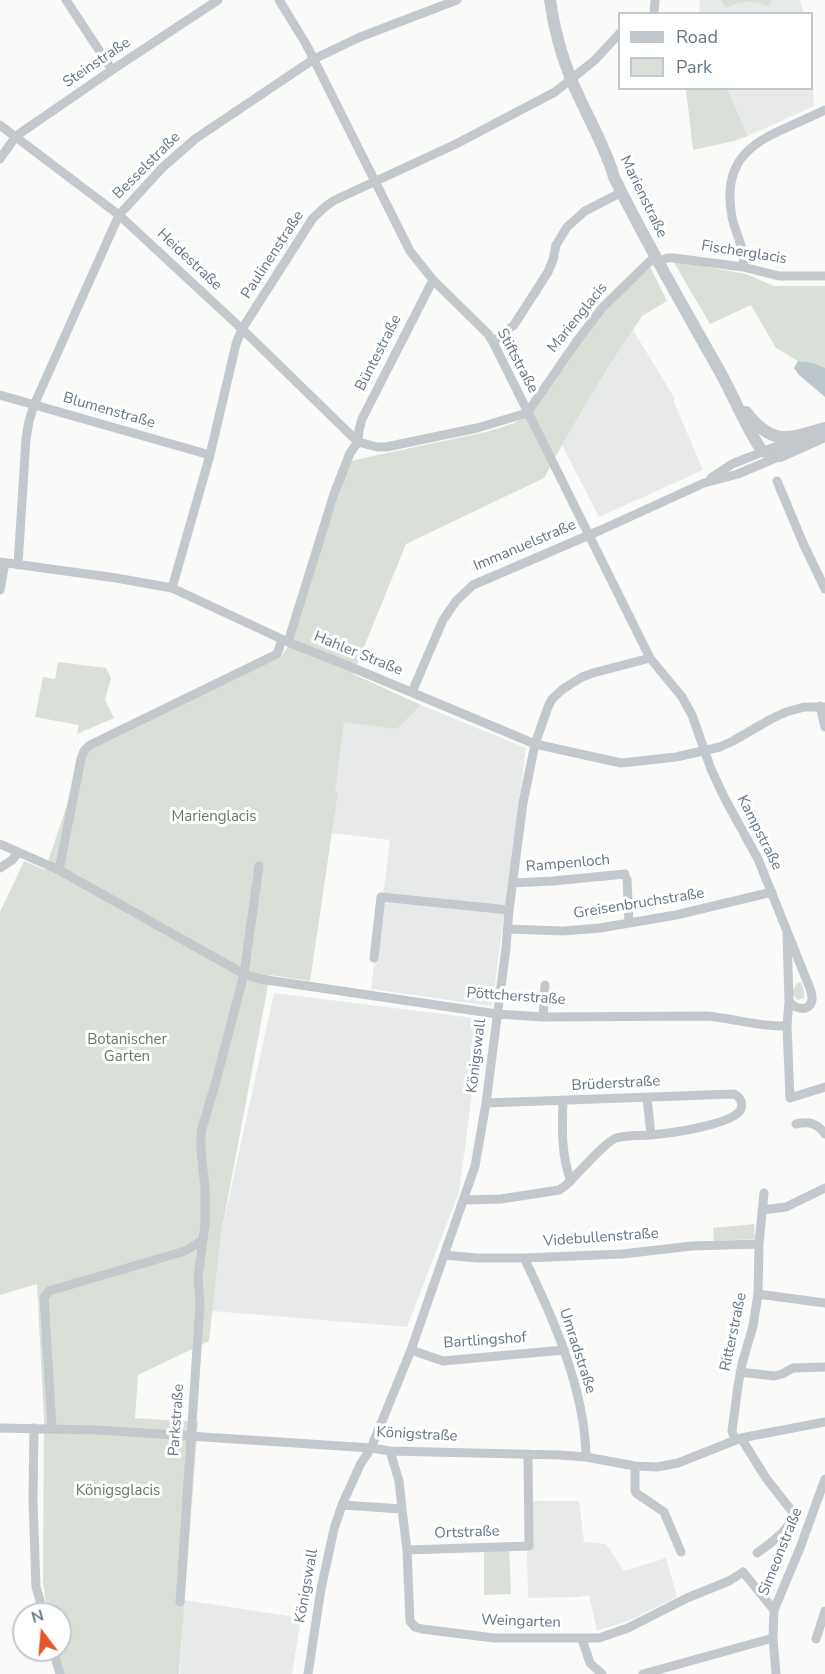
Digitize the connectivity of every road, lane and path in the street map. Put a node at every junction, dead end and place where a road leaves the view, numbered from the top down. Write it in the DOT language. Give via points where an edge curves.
graph roads {
  1 [pos="66,0"];
  2 [pos="218,0"];
  3 [pos="279,0"];
  4 [pos="457,0"];
  5 [pos="550,0"];
  6 [pos="618,35"];
  7 [pos="314,59"];
  8 [pos="112,70"];
  9 [pos="571,80"];
  10 [pos="825,110"];
  11 [pos="0,125"];
  12 [pos="16,136"];
  13 [pos="0,159"];
  14 [pos="376,181"];
  15 [pos="622,192"];
  16 [pos="119,215"];
  17 [pos="658,260"];
  18 [pos="743,267"];
  19 [pos="825,276"];
  20 [pos="433,280"];
  21 [pos="242,329"];
  22 [pos="493,342"];
  23 [pos="0,395"];
  24 [pos="734,397"];
  25 [pos="34,405"];
  26 [pos="527,413"];
  27 [pos="825,428"];
  28 [pos="825,436"];
  29 [pos="794,438"];
  30 [pos="358,442"];
  31 [pos="762,451"];
  32 [pos="210,455"];
  33 [pos="780,456"];
  34 [pos="777,481"];
  35 [pos="704,483"];
  36 [pos="588,535"];
  37 [pos="3,563"];
  38 [pos="18,565"];
  39 [pos="172,588"];
  40 [pos="825,589"];
  41 [pos="0,590"];
  42 [pos="285,641"];
  43 [pos="650,658"];
  44 [pos="412,692"];
  45 [pos="822,707"];
  46 [pos="825,728"];
  47 [pos="535,744"];
  48 [pos="705,750"];
  49 [pos="0,844"];
  50 [pos="18,853"];
  51 [pos="259,866"];
  52 [pos="0,868"];
  53 [pos="59,870"];
  54 [pos="513,884"];
  55 [pos="772,892"];
  56 [pos="509,910"];
  57 [pos="629,923"];
  58 [pos="508,929"];
  59 [pos="787,930"];
  60 [pos="374,958"];
  61 [pos="244,974"];
  62 [pos="545,985"];
  63 [pos="789,1001"];
  64 [pos="497,1014"];
  65 [pos="543,1017"];
  66 [pos="787,1026"];
  67 [pos="825,1087"];
  68 [pos="648,1098"];
  69 [pos="563,1101"];
  70 [pos="486,1103"];
  71 [pos="796,1124"];
  72 [pos="825,1134"];
  73 [pos="651,1135"];
  74 [pos="571,1180"];
  75 [pos="825,1188"];
  76 [pos="764,1193"];
  77 [pos="464,1200"];
  78 [pos="762,1210"];
  79 [pos="203,1240"];
  80 [pos="759,1244"];
  81 [pos="444,1254"];
  82 [pos="524,1258"];
  83 [pos="758,1294"];
  84 [pos="825,1303"];
  85 [pos="411,1350"];
  86 [pos="564,1350"];
  87 [pos="825,1366"];
  88 [pos="740,1372"];
  89 [pos="825,1422"];
  90 [pos="0,1428"];
  91 [pos="34,1428"];
  92 [pos="51,1428"];
  93 [pos="191,1436"];
  94 [pos="738,1439"];
  95 [pos="371,1448"];
  96 [pos="390,1451"];
  97 [pos="528,1454"];
  98 [pos="586,1457"];
  99 [pos="635,1466"];
  100 [pos="825,1479"];
  101 [pos="342,1505"];
  102 [pos="402,1509"];
  103 [pos="407,1550"];
  104 [pos="681,1552"];
  105 [pos="757,1553"];
  106 [pos="40,1602"];
  107 [pos="180,1602"];
  108 [pos="774,1610"];
  109 [pos="825,1611"];
  110 [pos="773,1638"];
  111 [pos="582,1639"];
  112 [pos="816,1639"];
  113 [pos="308,1674"];
  114 [pos="602,1674"];
  115 [pos="643,1674"];
  116 [pos="776,1674"];
  1 -- 8 [label="street"];
  2 -- 8 [label="street, Steinstraße"];
  3 -- 7 [label="street, Stiftstraße"];
  4 -- 7 [label="street, Besselstraße"];
  5 -- 9 [label="street, Marienstraße"];
  6 -- 9 [label="street, Paulinenstraße"];
  7 -- 14 [label="street, Stiftstraße"];
  7 -- 16 [label="street, Besselstraße" via="195,138"];
  8 -- 12 [label="street, Steinstraße"];
  9 -- 14 [label="street, Paulinenstraße" via="456,144"];
  9 -- 15 [label="street, Marienstraße"];
  10 -- 18 [label="street" via="760,141 736,166 729,186 730,203"];
  11 -- 12 [label="street, Heidestraße"];
  12 -- 13 [label="street, Steinstraße"];
  12 -- 16 [label="street, Heidestraße"];
  14 -- 20 [label="street, Stiftstraße" via="410,251"];
  14 -- 21 [label="street, Paulinenstraße" via="318,212"];
  15 -- 17 [label="street, Marienstraße"];
  15 -- 22 [label="street" via="585,211 567,227 542,282 513,325"];
  16 -- 21 [label="street, Heidestraße"];
  16 -- 25 [label="street, Besselstraße"];
  17 -- 18 [label="street, Fischerglacis" via="674,258"];
  17 -- 24 [label="street, Marienstraße"];
  17 -- 26 [label="street, Marienglacis" via="649,261 602,308"];
  18 -- 19 [label="street, Fischerglacis" via="779,276"];
  20 -- 22 [label="street, Stiftstraße"];
  20 -- 30 [label="street, Büntestraße" via="362,419"];
  21 -- 30 [label="street, Heidestraße"];
  21 -- 32 [label="street, Paulinenstraße"];
  22 -- 26 [label="street, Stiftstraße"];
  23 -- 25 [label="street, Blumenstraße"];
  24 -- 29 [label="street, Marienstraße" via="762,431"];
  24 -- 31 [label="street, Marienstraße"];
  25 -- 32 [label="street, Blumenstraße"];
  25 -- 38 [label="street, Besselstraße" via="26,439"];
  26 -- 30 [label="street" via="386,447"];
  26 -- 36 [label="street, Stiftstraße"];
  27 -- 29 [label="street"];
  28 -- 33 [label="street"];
  29 -- 31 [label="street, Immanuelstraße"];
  30 -- 42 [label="street" via="334,494"];
  31 -- 33 [label="street"];
  31 -- 35 [label="street, Immanuelstraße" via="732,464"];
  32 -- 39 [label="street, Paulinenstraße"];
  33 -- 35 [label="street, Immanuelstraße"];
  34 -- 40 [label="street"];
  35 -- 36 [label="street, Immanuelstraße"];
  36 -- 43 [label="street, Stiftstraße"];
  36 -- 44 [label="street, Immanuelstraße" via="473,585 442,620"];
  37 -- 38 [label="street, Hahler Straße"];
  37 -- 41 [label="street"];
  38 -- 39 [label="street, Hahler Straße"];
  39 -- 42 [label="street, Hahler Straße"];
  42 -- 44 [label="street, Hahler Straße"];
  42 -- 53 [label="street" via="277,654 84,751"];
  43 -- 47 [label="street, Königswall" via="593,673 563,689 552,699"];
  43 -- 48 [label="street, Stiftstraße" via="682,698"];
  44 -- 47 [label="street, Hahler Straße"];
  45 -- 46 [label="street"];
  45 -- 48 [label="street, Hahler Straße" via="786,712 733,741"];
  47 -- 48 [label="street, Hahler Straße" via="621,763"];
  47 -- 54 [label="street, Königswall"];
  48 -- 55 [label="street, Kampstraße" via="717,783"];
  49 -- 50 [label="street"];
  50 -- 52 [label="street"];
  50 -- 53 [label="street"];
  51 -- 61 [label="street"];
  53 -- 61 [label="street"];
  54 -- 56 [label="street, Königswall"];
  54 -- 57 [label="street, Rampenloch" via="626,877"];
  55 -- 57 [label="street, Greisenbruchstraße"];
  55 -- 59 [label="street, Kampstraße"];
  56 -- 58 [label="street, Königswall"];
  56 -- 60 [label="street" via="381,897"];
  57 -- 58 [label="street, Greisenbruchstraße" via="563,931"];
  58 -- 64 [label="street, Königswall"];
  59 -- 63 [label="street, Kampstraße"];
  59 -- 63 [label="street, Kampstraße" via="812,1002 801,1009"];
  61 -- 64 [label="street, Pöttcherstraße"];
  61 -- 79 [label="street" via="201,1132"];
  62 -- 65 [label="street"];
  63 -- 66 [label="street, Kampstraße"];
  64 -- 65 [label="street, Pöttcherstraße"];
  64 -- 70 [label="street, Königswall"];
  65 -- 66 [label="street, Pöttcherstraße" via="684,1015"];
  66 -- 67 [label="street, Kampstraße" via="790,1098"];
  68 -- 69 [label="street, Brüderstraße"];
  68 -- 73 [label="street"];
  68 -- 73 [label="street, Brüderstraße" via="734,1094 742,1103 736,1116 698,1128"];
  69 -- 70 [label="street, Brüderstraße"];
  69 -- 74 [label="street" via="565,1160"];
  70 -- 77 [label="street, Königswall" via="475,1166"];
  71 -- 72 [label="street" via="812,1123"];
  73 -- 74 [label="street" via="614,1138"];
  74 -- 77 [label="street" via="559,1190"];
  75 -- 78 [label="street" via="786,1207"];
  76 -- 78 [label="street, Ritterstraße"];
  77 -- 81 [label="street, Königswall"];
  78 -- 80 [label="street, Ritterstraße"];
  79 -- 92 [label="street" via="185,1251 49,1291 44,1297"];
  79 -- 93 [label="street, Parkstraße"];
  80 -- 82 [label="street, Videbullenstraße"];
  80 -- 83 [label="street, Ritterstraße"];
  81 -- 82 [label="street, Videbullenstraße"];
  81 -- 85 [label="street, Königswall"];
  82 -- 86 [label="street, Umradstraße"];
  83 -- 84 [label="street"];
  83 -- 88 [label="street, Ritterstraße"];
  85 -- 86 [label="street, Bartlingshof" via="452,1361"];
  85 -- 95 [label="street, Königswall"];
  86 -- 98 [label="street, Umradstraße" via="584,1426"];
  87 -- 88 [label="street" via="793,1368 774,1376"];
  88 -- 94 [label="street, Ritterstraße" via="732,1431"];
  89 -- 94 [label="street, Königstraße"];
  90 -- 91 [label="street, Königstraße"];
  91 -- 92 [label="street, Königstraße"];
  91 -- 106 [label="street" via="36,1587"];
  92 -- 93 [label="street, Königstraße"];
  93 -- 95 [label="street, Königstraße"];
  93 -- 107 [label="street, Parkstraße"];
  94 -- 99 [label="street, Königstraße" via="669,1465"];
  94 -- 105 [label="street" via="793,1516 777,1538"];
  95 -- 96 [label="street, Königstraße"];
  95 -- 101 [label="street, Königswall"];
  96 -- 97 [label="street, Königstraße"];
  96 -- 102 [label="street, Weingarten"];
  97 -- 98 [label="street, Königstraße"];
  97 -- 103 [label="street, Ortstraße" via="529,1546"];
  98 -- 99 [label="street, Königstraße"];
  99 -- 104 [label="street" via="634,1490 664,1512"];
  100 -- 108 [label="street, Simeonstraße"];
  101 -- 102 [label="street"];
  101 -- 113 [label="street, Königswall" via="327,1556"];
  102 -- 103 [label="street, Weingarten"];
  103 -- 111 [label="street, Weingarten" via="410,1621 415,1627 494,1638"];
  108 -- 110 [label="street, Simeonstraße"];
  108 -- 111 [label="street, Weingarten" via="743,1572 628,1628"];
  109 -- 112 [label="street"];
  110 -- 115 [label="street"];
  110 -- 116 [label="street, Simeonstraße"];
  111 -- 114 [label="street" via="590,1663"];
}
